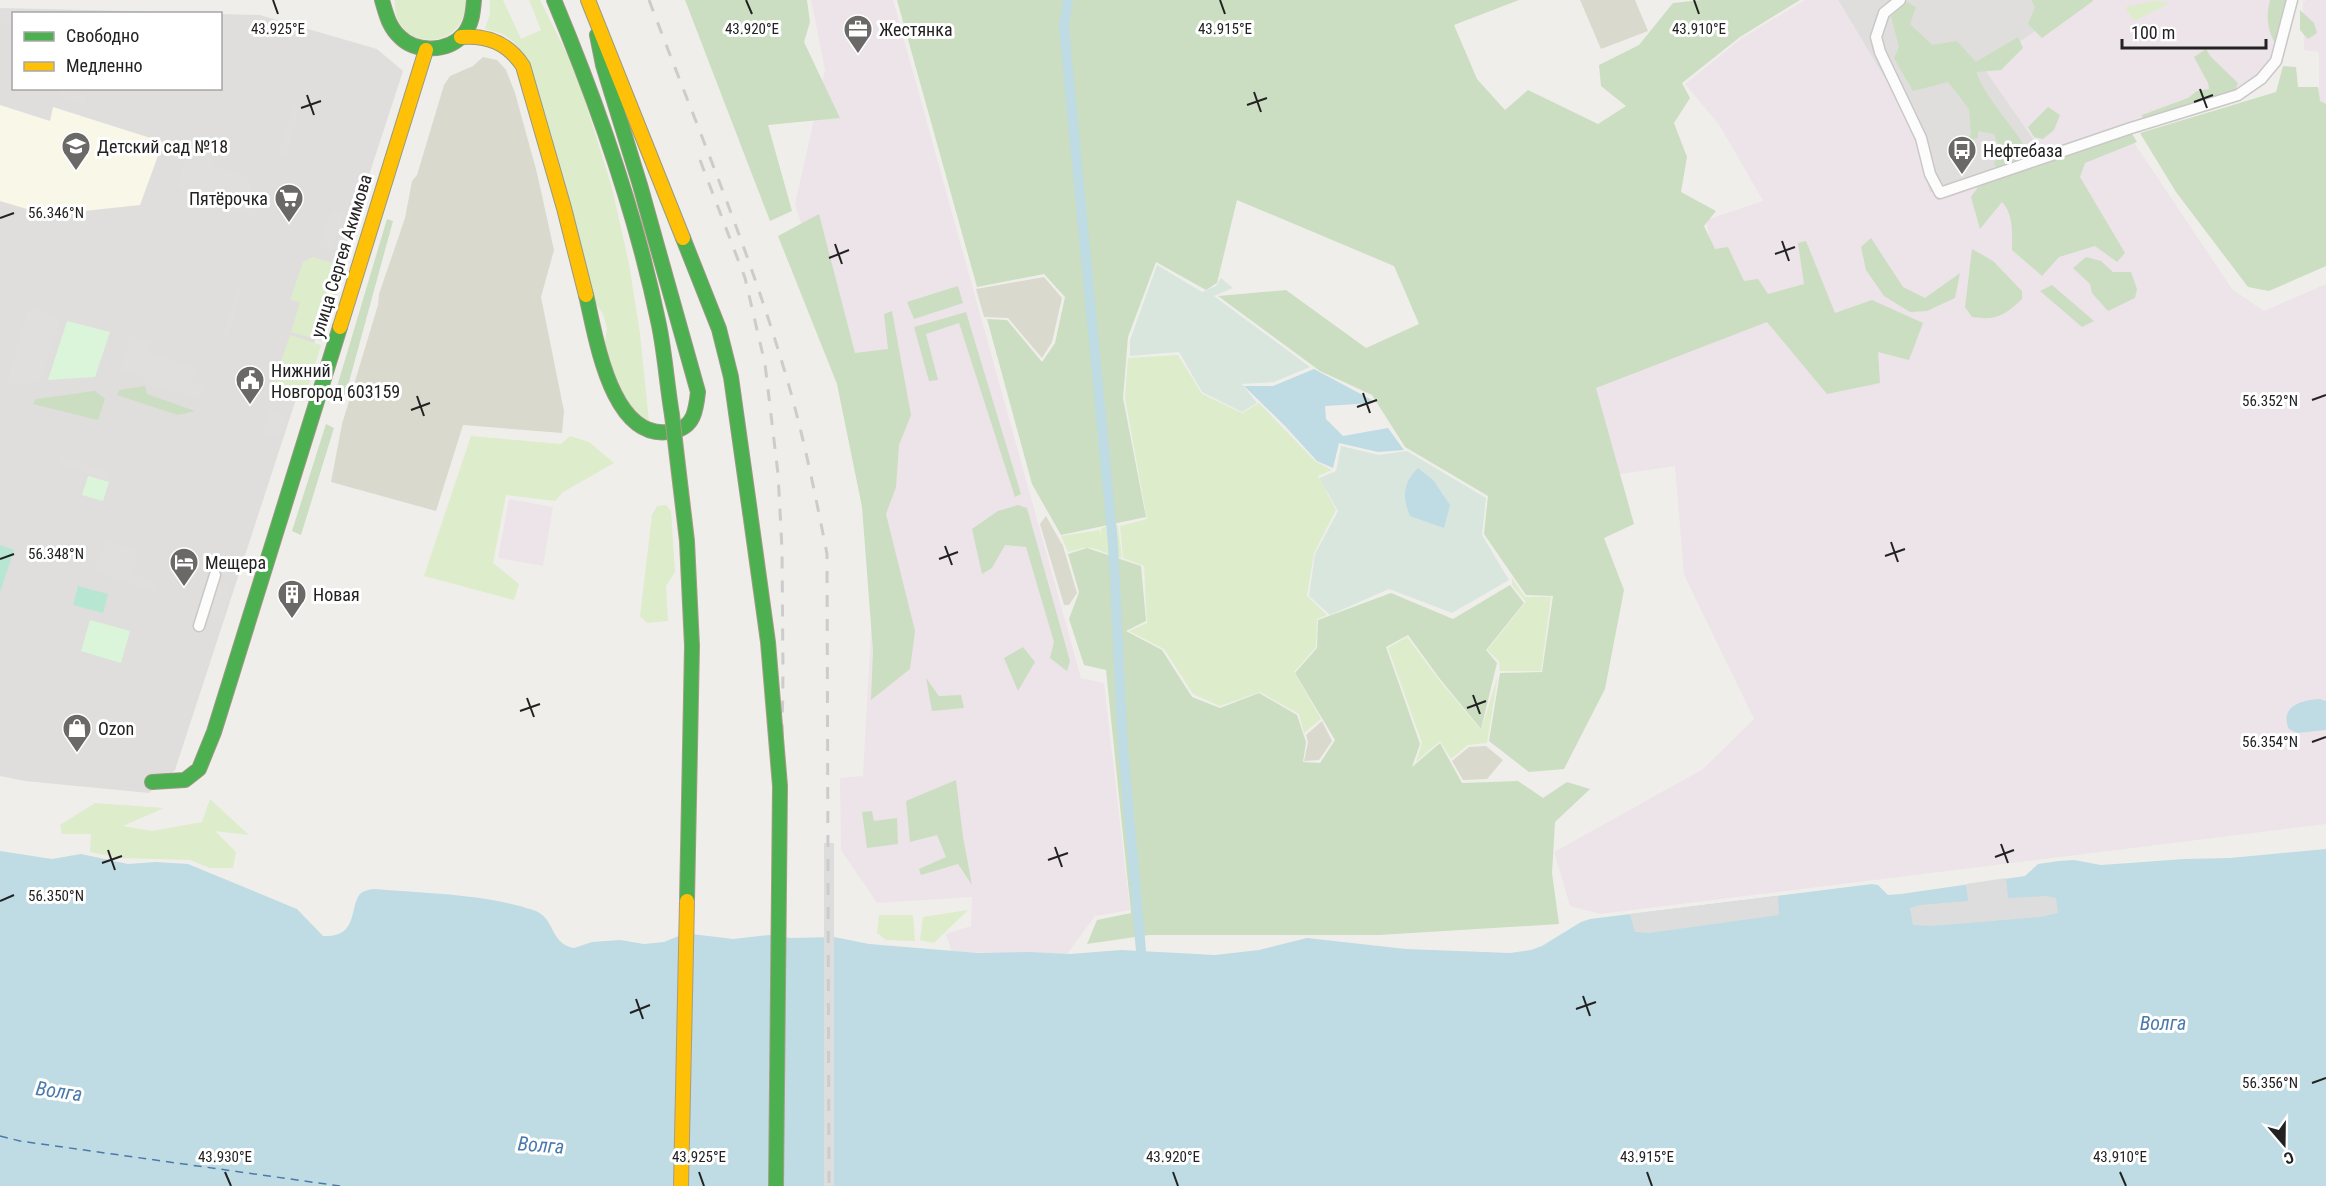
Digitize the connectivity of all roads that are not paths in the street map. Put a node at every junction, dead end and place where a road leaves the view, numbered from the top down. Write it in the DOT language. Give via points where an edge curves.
graph roads {
  1 [pos="382,0"];
  2 [pos="474,0"];
  3 [pos="554,0"];
  4 [pos="588,0"];
  5 [pos="1900,0"];
  6 [pos="2292,0"];
  7 [pos="595,20"];
  8 [pos="461,37"];
  9 [pos="426,50"];
  10 [pos="215,575"];
  11 [pos="198,626"];
  12 [pos="152,782"];
  13 [pos="681,1186"];
  14 [pos="776,1186"];
  1 -- 9 [label="main road" via="388,25 398,37 410,46"];
  2 -- 8 [label="main road" via="472,19"];
  3 -- 13 [label="main road, bridge" via="586,74 619,171 659,325 687,541 692,646"];
  4 -- 7 [label="main road"];
  5 -- 6 [label="street" via="1884,13 1876,37 1921,138 1930,174 1940,193 2238,95 2261,79 2276,60"];
  7 -- 8 [label="main road" via="603,66 698,392 690,422 664,432 649,431 634,421 618,402 607,378 564,208 522,66 503,43 478,35"];
  7 -- 14 [label="main road, bridge" via="682,230 719,329 731,376 768,642 780,786"];
  8 -- 9 [label="main road" via="441,48"];
  9 -- 12 [label="main road, улица Сергея Акимова" via="214,732 199,770 185,780"];
  10 -- 11 [label="street"];
}
